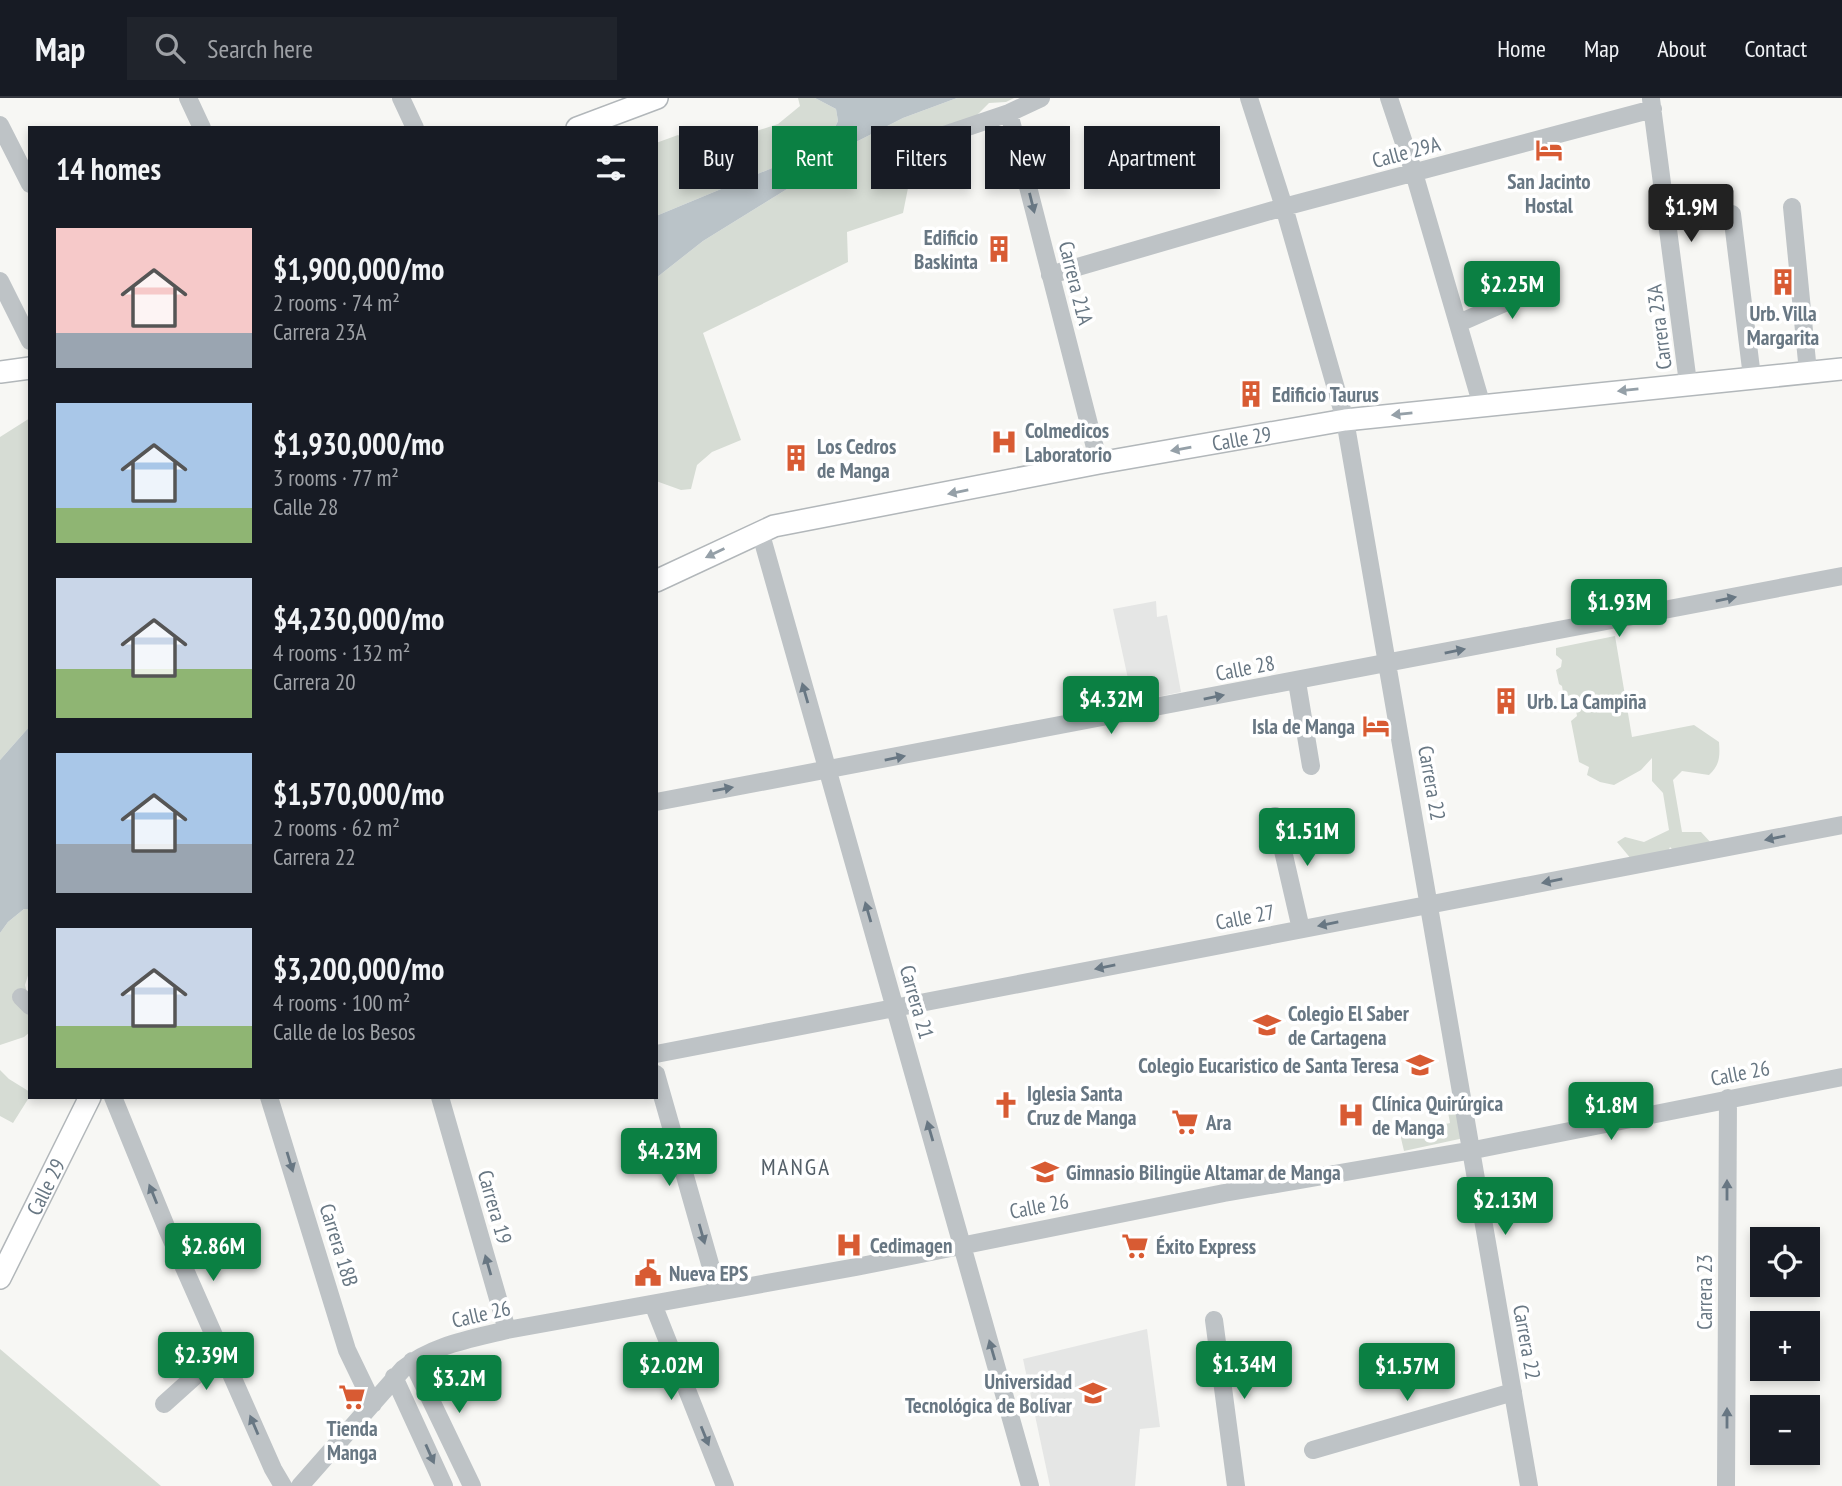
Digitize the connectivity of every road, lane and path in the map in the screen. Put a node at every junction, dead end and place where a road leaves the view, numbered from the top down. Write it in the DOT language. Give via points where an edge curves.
graph roads {
  1 [pos="188,98"];
  2 [pos="401,98"];
  3 [pos="657,98"];
  4 [pos="1041,98"];
  5 [pos="1249,98"];
  6 [pos="1389,98"];
  7 [pos="1652,104"];
  8 [pos="1009,113"];
  9 [pos="0,125"];
  10 [pos="201,126"];
  11 [pos="414,126"];
  12 [pos="582,126"];
  13 [pos="971,126"];
  14 [pos="1414,173"];
  15 [pos="28,180"];
  16 [pos="1284,207"];
  17 [pos="1792,207"];
  18 [pos="1732,214"];
  19 [pos="1050,275"];
  20 [pos="1542,278"];
  21 [pos="0,281"];
  22 [pos="1458,323"];
  23 [pos="28,337"];
  24 [pos="28,368"];
  25 [pos="1842,369"];
  26 [pos="2,370"];
  27 [pos="1808,372"];
  28 [pos="1752,377"];
  29 [pos="1688,383"];
  30 [pos="1482,406"];
  31 [pos="1345,420"];
  32 [pos="1099,464"];
  33 [pos="760,531"];
  34 [pos="1842,576"];
  35 [pos="658,580"];
  36 [pos="1388,664"];
  37 [pos="1297,682"];
  38 [pos="1311,766"];
  39 [pos="828,770"];
  40 [pos="658,802"];
  41 [pos="1275,816"];
  42 [pos="1842,825"];
  43 [pos="1429,904"];
  44 [pos="1301,929"];
  45 [pos="895,1007"];
  46 [pos="658,1054"];
  47 [pos="1842,1077"];
  48 [pos="658,1081"];
  49 [pos="1728,1098"];
  50 [pos="89,1099"];
  51 [pos="114,1099"];
  52 [pos="271,1099"];
  53 [pos="441,1099"];
  54 [pos="1470,1150"];
  55 [pos="962,1245"];
  56 [pos="0,1278"];
  57 [pos="718,1292"];
  58 [pos="653,1304"];
  59 [pos="1214,1320"];
  60 [pos="507,1330"];
  61 [pos="223,1351"];
  62 [pos="412,1362"];
  63 [pos="394,1377"];
  64 [pos="1513,1392"];
  65 [pos="164,1404"];
  66 [pos="373,1404"];
  67 [pos="1313,1450"];
  68 [pos="283,1486"];
  69 [pos="300,1486"];
  70 [pos="444,1486"];
  71 [pos="472,1486"];
  72 [pos="725,1486"];
  73 [pos="1030,1486"];
  74 [pos="1236,1486"];
  75 [pos="1529,1486"];
  76 [pos="1726,1486"];
  1 -- 10 [label="street"];
  2 -- 11 [label="street"];
  3 -- 12 [label="main road"];
  4 -- 8 [label="street"];
  5 -- 16 [label="street, Carrera 22"];
  6 -- 14 [label="street"];
  7 -- 14 [label="street, Calle 29A"];
  7 -- 29 [label="street, Carrera 23A"];
  8 -- 13 [label="street"];
  8 -- 19 [label="street, Carrera 21A, one-way"];
  9 -- 15 [label="street"];
  14 -- 16 [label="street, Calle 29A"];
  14 -- 22 [label="street"];
  16 -- 19 [label="street, Calle 29A"];
  16 -- 31 [label="street, Carrera 22"];
  17 -- 27 [label="street"];
  18 -- 28 [label="street"];
  19 -- 32 [label="street, Carrera 21A"];
  20 -- 22 [label="street" via="1509,301"];
  21 -- 23 [label="street"];
  22 -- 30 [label="street"];
  24 -- 26 [label="main road"];
  25 -- 27 [label="main road, Calle 29"];
  27 -- 28 [label="main road, Calle 29"];
  28 -- 29 [label="main road, Calle 29"];
  29 -- 30 [label="main road, Calle 29, one-way"];
  30 -- 31 [label="main road, Calle 29, one-way"];
  31 -- 32 [label="main road, Calle 29, one-way"];
  31 -- 36 [label="street, Carrera 22"];
  32 -- 33 [label="main road, Calle 29, one-way"];
  33 -- 35 [label="main road, Calle 29, one-way"];
  39 -- 33 [label="street, Carrera 21, one-way"];
  36 -- 34 [label="street, Calle 28, one-way"];
  36 -- 37 [label="street, Calle 28"];
  36 -- 43 [label="street, Carrera 22"];
  37 -- 38 [label="street"];
  39 -- 37 [label="street, Calle 28, one-way"];
  40 -- 39 [label="street, Calle 28, one-way"];
  45 -- 39 [label="street, Carrera 21, one-way"];
  41 -- 44 [label="street"];
  42 -- 43 [label="street, Calle 27, one-way"];
  43 -- 44 [label="street, Calle 27, one-way"];
  43 -- 54 [label="street, Carrera 22"];
  44 -- 45 [label="street, Calle 27, one-way"];
  45 -- 46 [label="street, Calle 27"];
  55 -- 45 [label="street, Carrera 21, one-way"];
  47 -- 49 [label="street, Calle 26"];
  48 -- 57 [label="street, one-way"];
  49 -- 54 [label="street, Calle 26"];
  76 -- 49 [label="street, Carrera 23, one-way"];
  50 -- 56 [label="main road, Calle 29"];
  61 -- 51 [label="street, one-way"];
  52 -- 66 [label="street, Carrera 18B, one-way" via="347,1350"];
  60 -- 53 [label="street, Carrera 19, one-way"];
  54 -- 55 [label="street, Calle 26"];
  54 -- 64 [label="street, Carrera 22"];
  55 -- 57 [label="street, Calle 26"];
  73 -- 55 [label="street, Carrera 21, one-way"];
  57 -- 58 [label="street, Calle 26"];
  58 -- 60 [label="street, Calle 26"];
  58 -- 72 [label="street, one-way"];
  59 -- 74 [label="street"];
  60 -- 62 [label="street, Calle 26" via="452,1343"];
  61 -- 65 [label="street"];
  68 -- 61 [label="street, one-way"];
  62 -- 63 [label="street, Calle 26"];
  62 -- 71 [label="street"];
  63 -- 66 [label="street, Calle 26"];
  63 -- 70 [label="street, one-way"];
  64 -- 67 [label="street"];
  64 -- 75 [label="street, Carrera 22"];
  66 -- 69 [label="street, Calle 26"];
}
